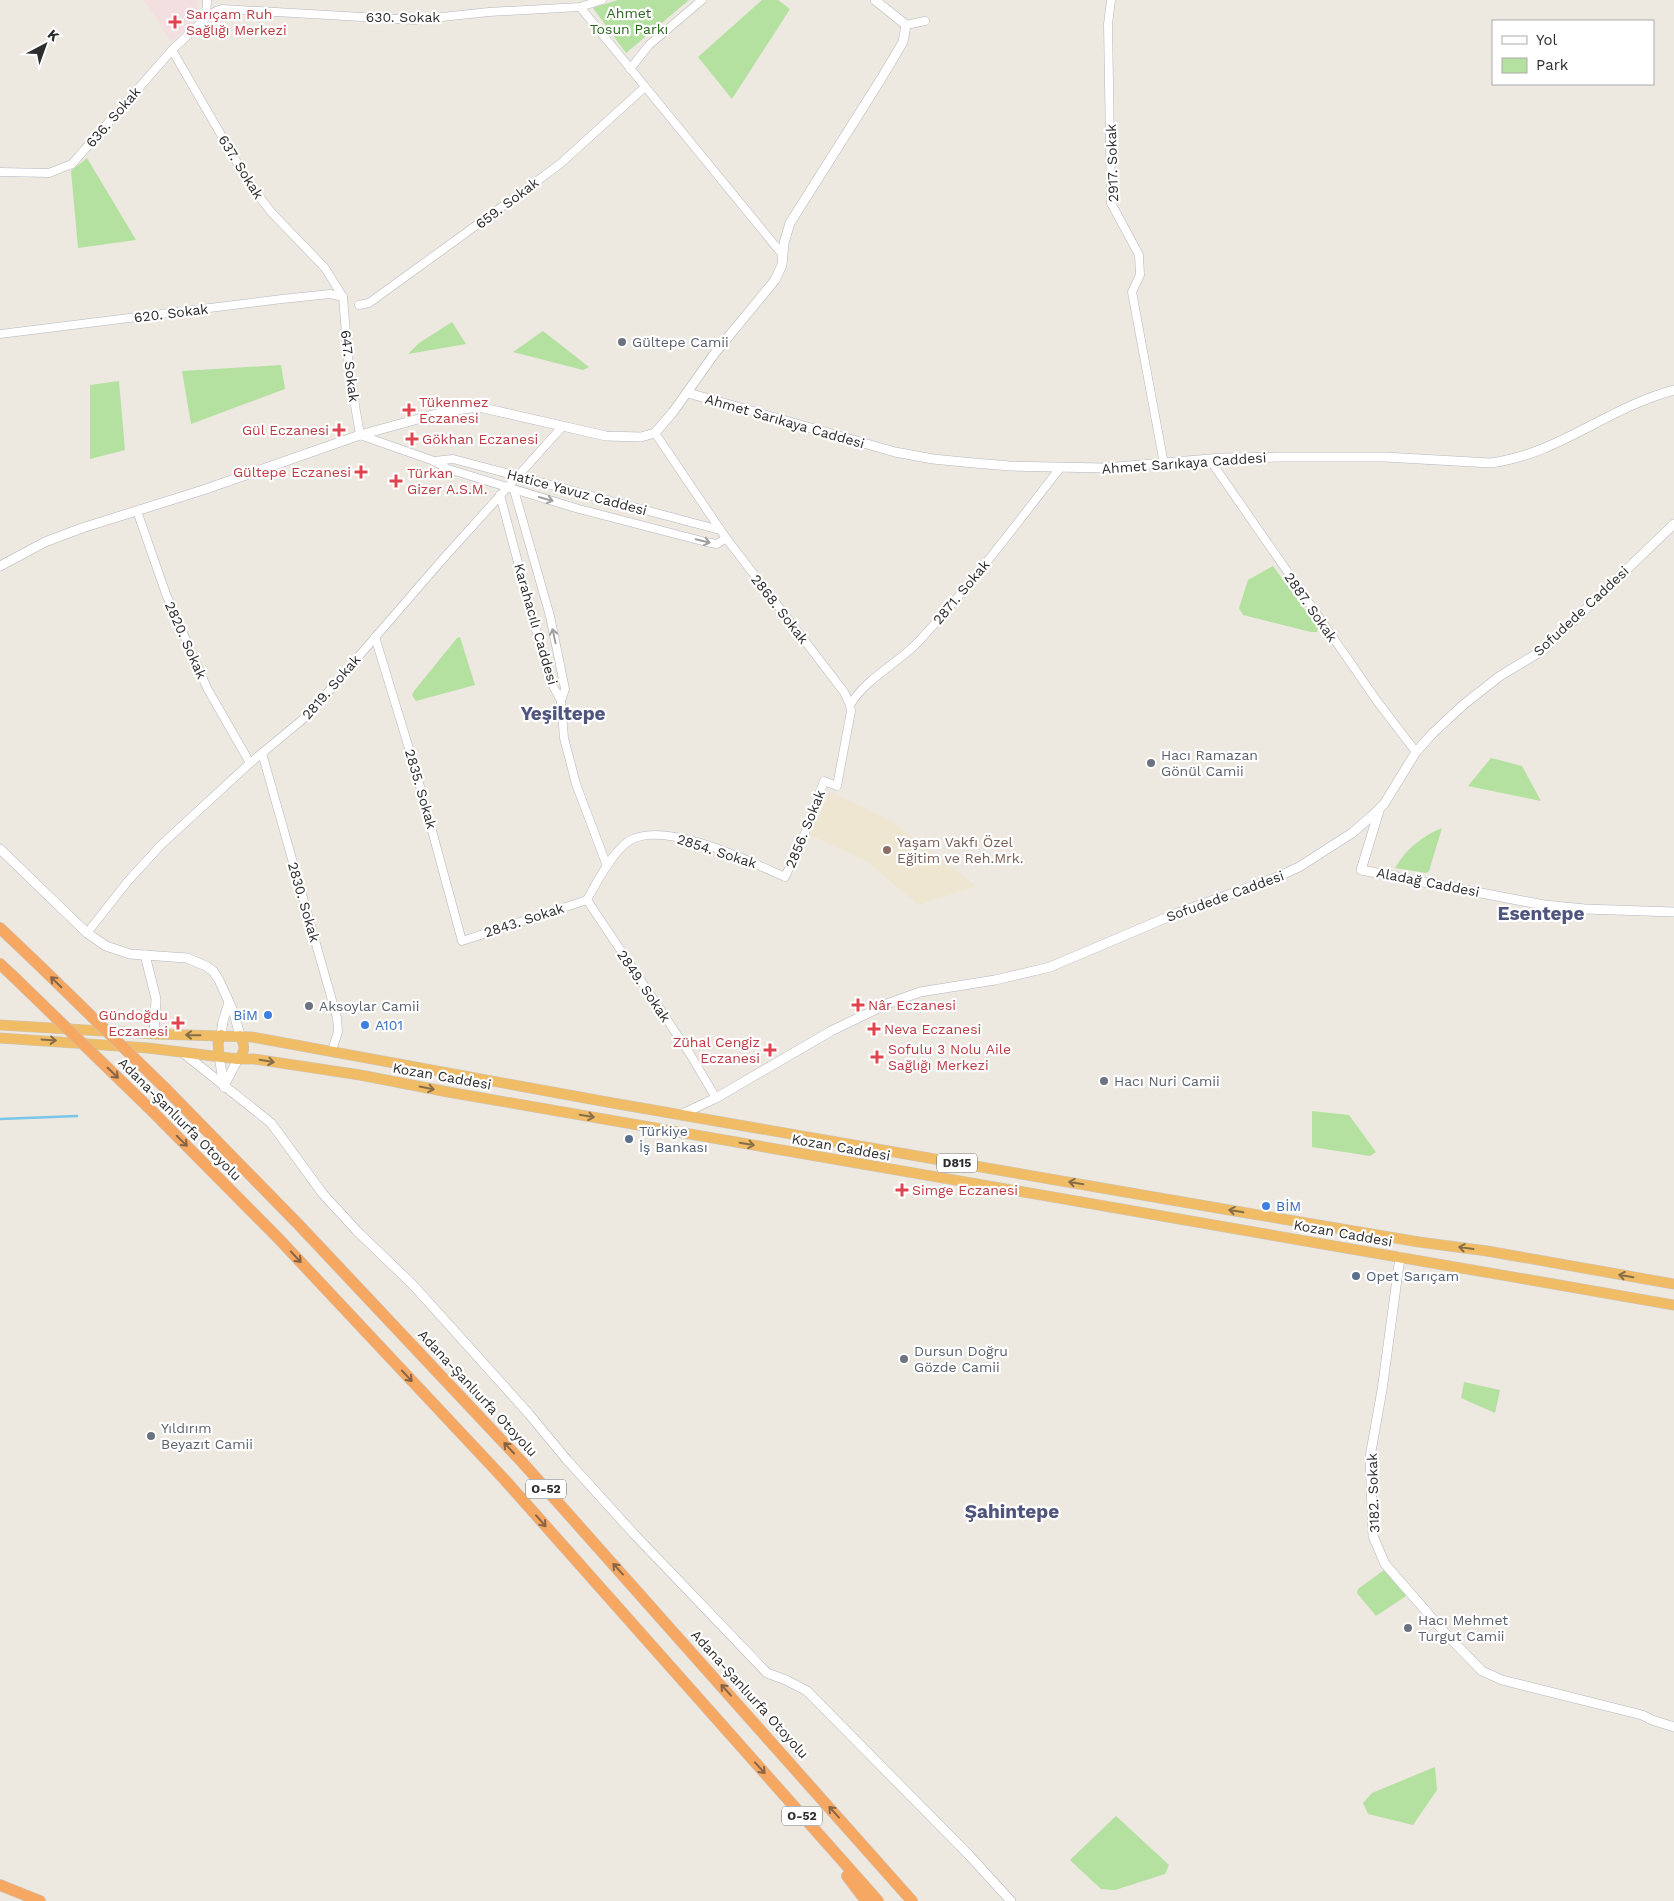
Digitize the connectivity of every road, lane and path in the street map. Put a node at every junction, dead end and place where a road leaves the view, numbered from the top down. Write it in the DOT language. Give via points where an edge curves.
graph roads {
  1 [pos="207,0"];
  2 [pos="602,0"];
  3 [pos="702,0"];
  4 [pos="1112,0"];
  5 [pos="877,1"];
  6 [pos="580,7"];
  7 [pos="206,18"];
  8 [pos="925,21"];
  9 [pos="906,25"];
  10 [pos="172,50"];
  11 [pos="630,69"];
  12 [pos="645,87"];
  13 [pos="0,172"];
  14 [pos="782,254"];
  15 [pos="343,297"];
  16 [pos="359,305"];
  17 [pos="0,334"];
  18 [pos="1674,390"];
  19 [pos="688,393"];
  20 [pos="562,427"];
  21 [pos="655,433"];
  22 [pos="360,434"];
  23 [pos="1210,460"];
  24 [pos="434,461"];
  25 [pos="1164,464"];
  26 [pos="1060,468"];
  27 [pos="517,476"];
  28 [pos="510,489"];
  29 [pos="500,495"];
  30 [pos="137,511"];
  31 [pos="1674,524"];
  32 [pos="720,530"];
  33 [pos="726,538"];
  34 [pos="0,566"];
  35 [pos="375,638"];
  36 [pos="561,701"];
  37 [pos="850,705"];
  38 [pos="1416,752"];
  39 [pos="262,753"];
  40 [pos="250,763"];
  41 [pos="1379,810"];
  42 [pos="0,849"];
  43 [pos="607,866"];
  44 [pos="786,877"];
  45 [pos="587,900"];
  46 [pos="1674,912"];
  47 [pos="0,928"];
  48 [pos="87,933"];
  49 [pos="462,941"];
  50 [pos="145,955"];
  51 [pos="0,964"];
  52 [pos="229,1003"];
  53 [pos="0,1024"];
  54 [pos="154,1034"];
  55 [pos="221,1035"];
  56 [pos="236,1036"];
  57 [pos="0,1038"];
  58 [pos="332,1050"];
  59 [pos="182,1052"];
  60 [pos="219,1056"];
  61 [pos="238,1059"];
  62 [pos="224,1086"];
  63 [pos="716,1098"];
  64 [pos="680,1115"];
  65 [pos="1400,1257"];
  66 [pos="1674,1284"];
  67 [pos="1674,1305"];
  68 [pos="1674,1727"];
  69 [pos="802,1816"];
  70 [pos="850,1829"];
  71 [pos="0,1885"];
  72 [pos="40,1901"];
  73 [pos="866,1901"];
  74 [pos="878,1901"];
  75 [pos="912,1901"];
  76 [pos="919,1901"];
  77 [pos="1011,1901"];
  1 -- 7 [label="street"];
  2 -- 6 [label="street, 630. Sokak"];
  3 -- 11 [label="street" via="649,45"];
  4 -- 25 [label="street, 2917. Sokak" via="1108,24 1111,203 1139,255 1140,275 1132,292"];
  5 -- 9 [label="main road"];
  6 -- 7 [label="street, 630. Sokak" via="414,20 222,9"];
  6 -- 11 [label="street"];
  7 -- 10 [label="street, 636. Sokak"];
  8 -- 9 [label="street"];
  9 -- 14 [label="main road" via="903,42 790,223"];
  10 -- 13 [label="street, 636. Sokak" via="72,164 48,173"];
  10 -- 15 [label="street, 637. Sokak" via="250,185 325,268"];
  11 -- 12 [label="street"];
  12 -- 14 [label="street"];
  12 -- 16 [label="street, 659. Sokak" via="560,164 368,303"];
  14 -- 19 [label="main road" via="782,265 775,280"];
  15 -- 17 [label="street, 620. Sokak" via="330,294 282,298"];
  15 -- 22 [label="street, 647. Sokak" via="349,370"];
  18 -- 23 [label="main road, Ahmet Sarıkaya Caddesi" via="1642,400 1538,452 1502,462 1385,457"];
  19 -- 21 [label="main road"];
  19 -- 26 [label="main road, Ahmet Sarıkaya Caddesi" via="915,456"];
  20 -- 21 [label="main road" via="606,436 641,437"];
  20 -- 22 [label="main road" via="470,407"];
  20 -- 27 [label="street, 2819. Sokak"];
  21 -- 32 [label="street, 2868. Sokak"];
  22 -- 24 [label="street"];
  22 -- 30 [label="main road"];
  23 -- 25 [label="main road, Ahmet Sarıkaya Caddesi"];
  23 -- 38 [label="street, 2887. Sokak"];
  24 -- 27 [label="street, Hatice Yavuz Caddesi" via="453,459"];
  24 -- 28 [label="street" via="448,469"];
  25 -- 26 [label="main road, Ahmet Sarıkaya Caddesi"];
  26 -- 37 [label="street, 2871. Sokak" via="992,556 924,636 860,691"];
  27 -- 28 [label="street, 2819. Sokak"];
  27 -- 32 [label="street, Hatice Yavuz Caddesi"];
  28 -- 29 [label="street, 2819. Sokak"];
  28 -- 33 [label="street, one-way" via="706,542 718,544"];
  36 -- 28 [label="street, one-way" via="564,689 550,616"];
  29 -- 35 [label="street, 2819. Sokak"];
  29 -- 36 [label="street, Karahacılı Caddesi" via="547,671"];
  30 -- 34 [label="main road" via="52,539"];
  30 -- 40 [label="street, 2820. Sokak" via="166,594 200,673"];
  31 -- 38 [label="main road, Sofudede Caddesi" via="1543,650 1486,687"];
  32 -- 33 [label="street, 2868. Sokak"];
  33 -- 37 [label="street, 2868. Sokak" via="844,692"];
  35 -- 39 [label="street, 2819. Sokak" via="308,714"];
  35 -- 49 [label="street, 2835. Sokak" via="415,768"];
  36 -- 43 [label="street, Karahacılı Caddesi" via="564,738 576,784"];
  37 -- 44 [label="street, 2856. Sokak" via="837,786 824,781"];
  38 -- 41 [label="main road, Sofudede Caddesi"];
  39 -- 40 [label="street, 2819. Sokak"];
  39 -- 58 [label="street, 2830. Sokak" via="337,1018 338,1032"];
  40 -- 48 [label="street, 2819. Sokak" via="161,845"];
  41 -- 46 [label="main road, Aladağ Caddesi" via="1361,870 1544,905"];
  41 -- 63 [label="main road, Sofudede Caddesi" via="1352,833 1286,874 1175,914 1050,967 996,980 920,992 887,1004 831,1031"];
  42 -- 48 [label="main road"];
  43 -- 44 [label="street, 2854. Sokak" via="628,842 644,836 668,836 739,856"];
  43 -- 45 [label="street, 2854. Sokak"];
  45 -- 49 [label="street, 2843. Sokak"];
  45 -- 63 [label="street, 2849. Sokak"];
  70 -- 47 [label="highway, Adana-Şanlıurfa Otoyolu / O-52, one-way, bridge" via="522,1462 299,1224"];
  48 -- 50 [label="main road" via="116,950"];
  50 -- 52 [label="main road" via="187,958 206,966 219,980"];
  50 -- 54 [label="main road" via="156,999"];
  51 -- 69 [label="highway, Adana-Şanlıurfa Otoyolu / O-52, one-way, bridge" via="278,1238 504,1479"];
  52 -- 55 [label="main road"];
  52 -- 56 [label="main road"];
  53 -- 54 [label="highway, Kozan Caddesi / D815"];
  55 -- 54 [label="highway, Kozan Caddesi / D815, one-way"];
  55 -- 56 [label="highway, Kozan Caddesi / D815"];
  55 -- 60 [label="highway"];
  56 -- 58 [label="highway, Kozan Caddesi / D815"];
  56 -- 61 [label="highway" via="245,1048"];
  57 -- 59 [label="highway, Kozan Caddesi / D815, one-way"];
  58 -- 64 [label="highway, Kozan Caddesi / D815"];
  59 -- 60 [label="highway, Kozan Caddesi / D815"];
  59 -- 62 [label="main road"];
  60 -- 61 [label="highway, Kozan Caddesi / D815"];
  60 -- 62 [label="main road"];
  61 -- 62 [label="main road"];
  61 -- 65 [label="highway, Kozan Caddesi / D815, one-way" via="360,1075"];
  62 -- 77 [label="main road" via="270,1123 322,1194 414,1286 567,1460 743,1648 767,1672 807,1692"];
  63 -- 64 [label="main road, Sofudede Caddesi"];
  66 -- 64 [label="highway, Kozan Caddesi / D815, one-way"];
  65 -- 67 [label="highway, Kozan Caddesi / D815"];
  65 -- 68 [label="main road, 3182. Sokak" via="1370,1457 1373,1536 1385,1564 1482,1672 1502,1680 1642,1715"];
  69 -- 73 [label="highway"];
  69 -- 74 [label="highway, Adana-Şanlıurfa Otoyolu / O-52"];
  70 -- 75 [label="highway, Adana-Şanlıurfa Otoyolu / O-52"];
  70 -- 76 [label="highway"];
  71 -- 72 [label="highway"];
}
